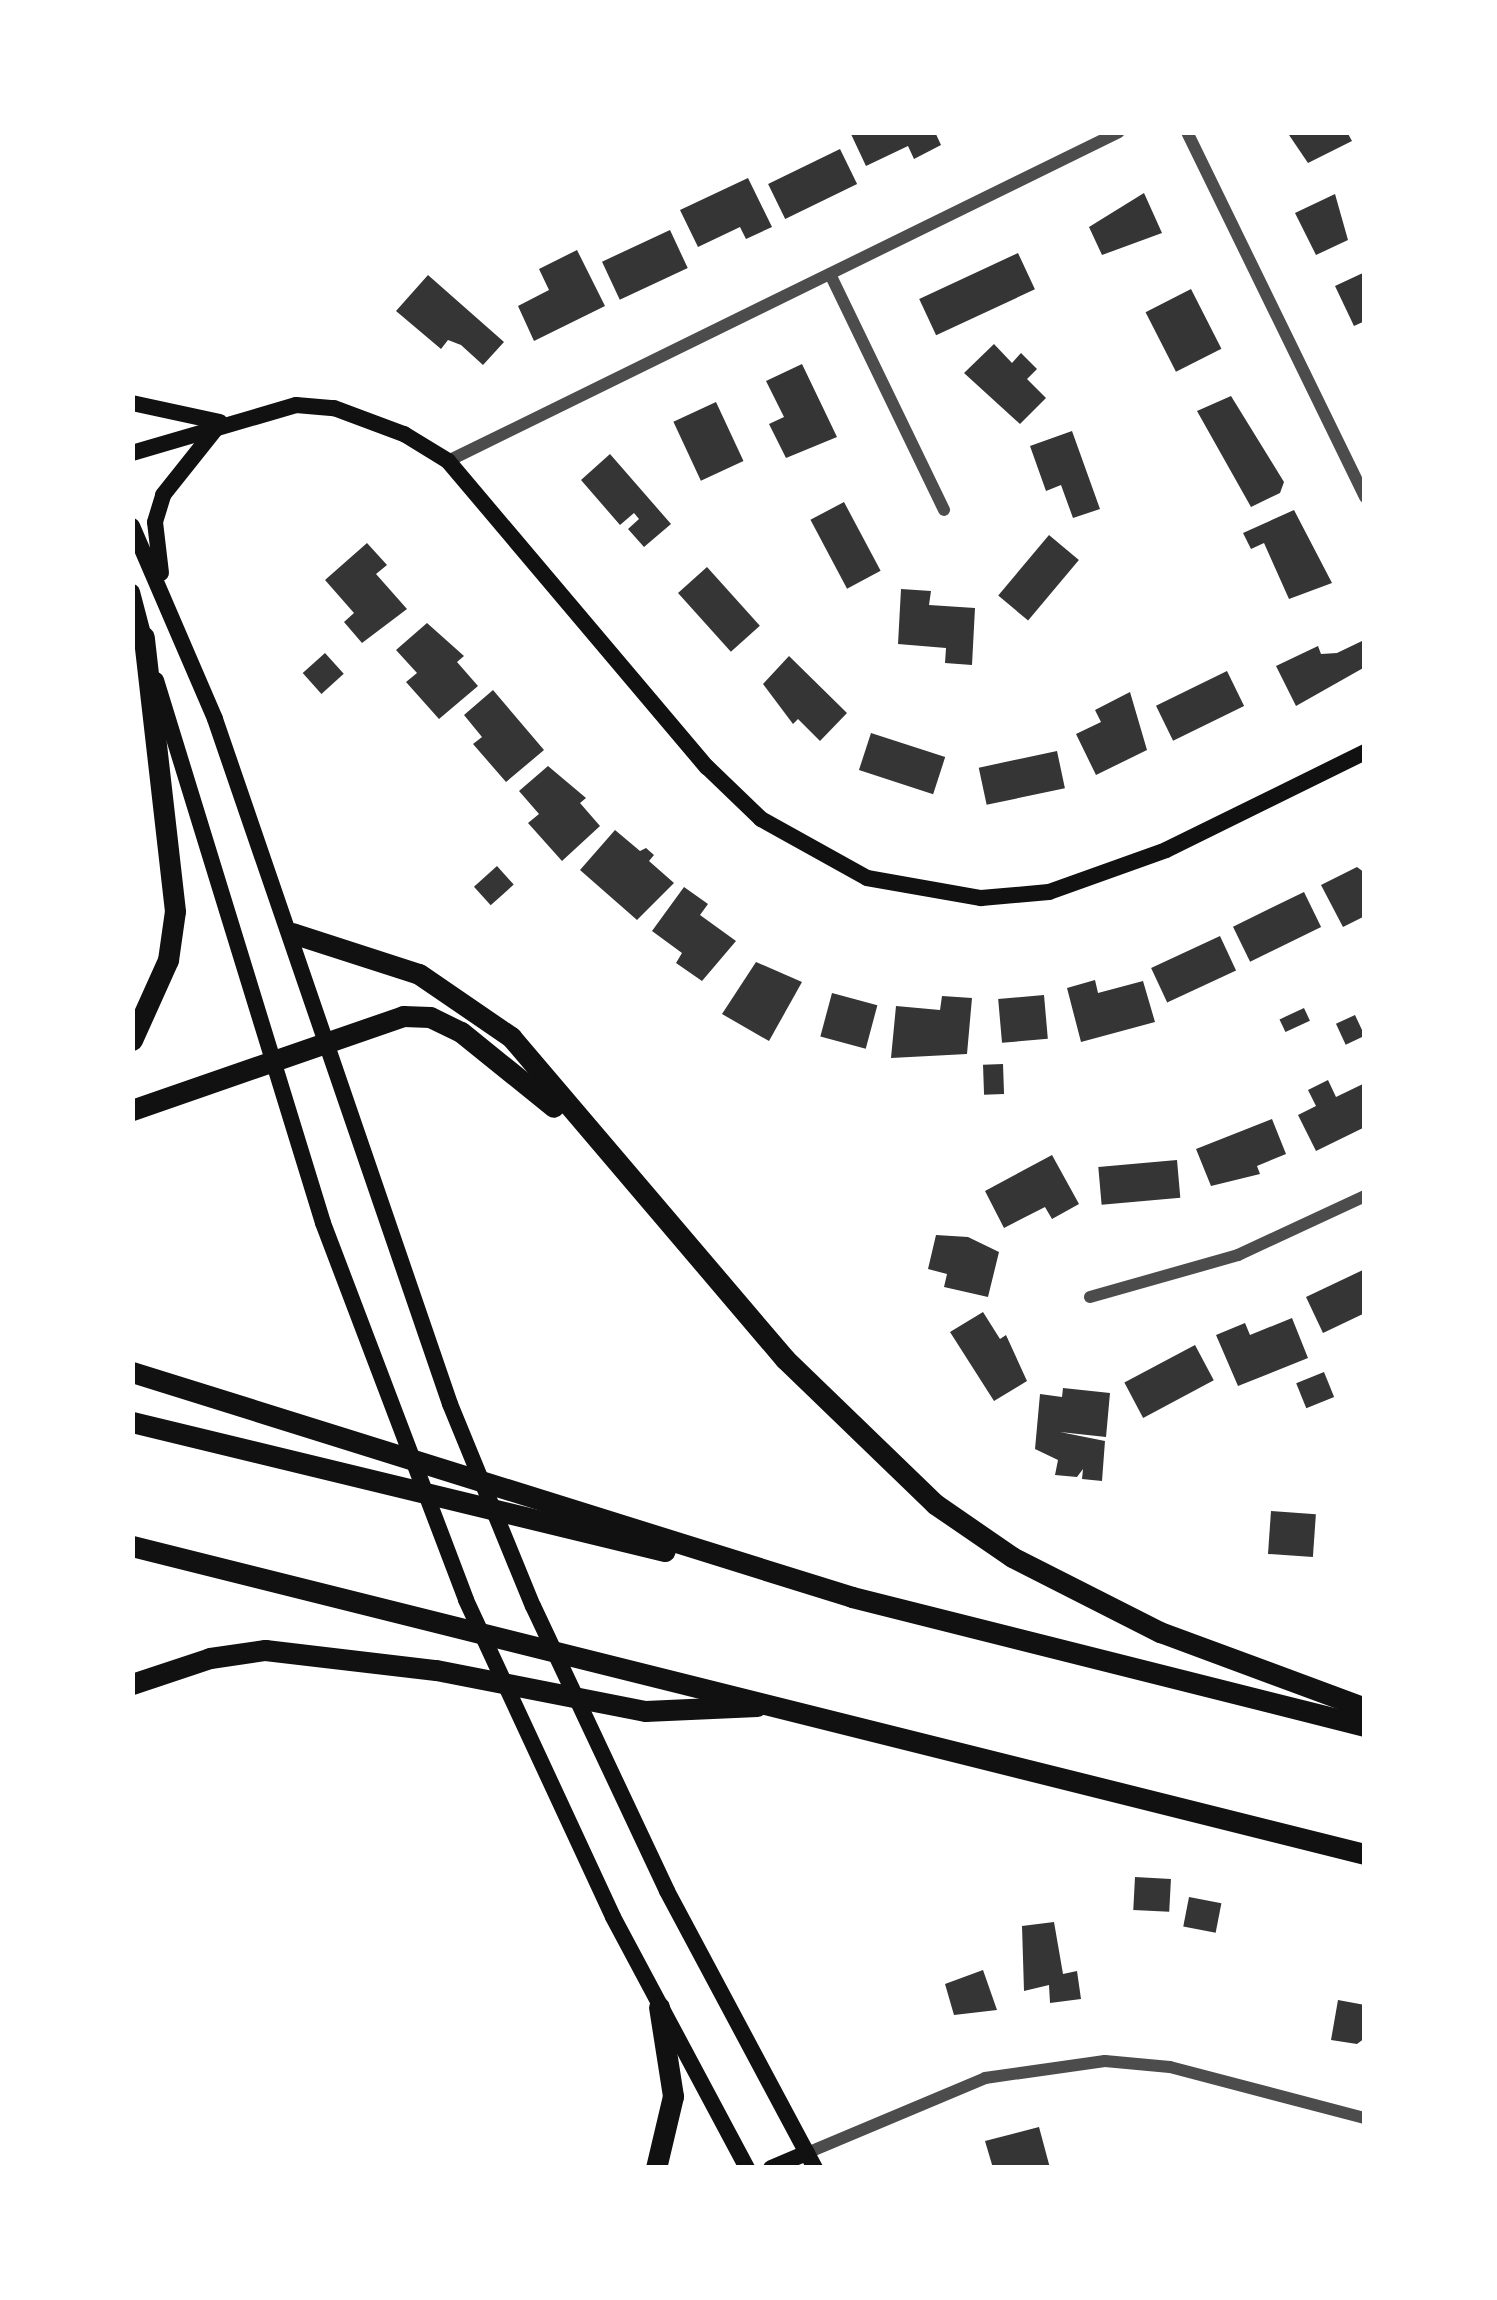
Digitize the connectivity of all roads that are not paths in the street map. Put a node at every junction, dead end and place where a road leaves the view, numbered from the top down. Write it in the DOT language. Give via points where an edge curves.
graph roads {
  1 [pos="1119,132"];
  2 [pos="1187,132"];
  3 [pos="830,274"];
  4 [pos="132,403"];
  5 [pos="221,422"];
  6 [pos="132,453"];
  7 [pos="448,461"];
  8 [pos="1365,497"];
  9 [pos="944,511"];
  10 [pos="132,526"];
  11 [pos="162,582"];
  12 [pos="132,592"];
  13 [pos="144,637"];
  14 [pos="1365,752"];
  15 [pos="292,933"];
  16 [pos="132,1040"];
  17 [pos="325,1041"];
  18 [pos="269,1061"];
  19 [pos="132,1110"];
  20 [pos="600,1146"];
  21 [pos="1365,1196"];
  22 [pos="1090,1297"];
  23 [pos="132,1372"];
  24 [pos="132,1422"];
  25 [pos="132,1533"];
  26 [pos="132,1546"];
  27 [pos="269,1576"];
  28 [pos="852,1597"];
  29 [pos="132,1684"];
  30 [pos="781,1705"];
  31 [pos="1365,1708"];
  32 [pos="1365,1726"];
  33 [pos="1365,1854"];
  34 [pos="659,2007"];
  35 [pos="1365,2118"];
  36 [pos="807,2163"];
  37 [pos="656,2168"];
  38 [pos="747,2168"];
  39 [pos="771,2168"];
  1 -- 3 [label="street"];
  2 -- 8 [label="street"];
  3 -- 7 [label="street"];
  3 -- 9 [label="street"];
  4 -- 5 [label="main road"];
  5 -- 6 [label="main road"];
  5 -- 7 [label="main road" via="296,405 334,408"];
  5 -- 11 [label="main road" via="163,495 155,523"];
  7 -- 14 [label="main road" via="707,767 760,819 866,878 981,898 1048,892 1166,850"];
  10 -- 11 [label="main road"];
  11 -- 15 [label="main road"];
  12 -- 13 [label="main road"];
  13 -- 16 [label="highway" via="175,911 168,961"];
  13 -- 18 [label="main road"];
  15 -- 17 [label="main road"];
  15 -- 20 [label="highway" via="419,974 466,1001 511,1037"];
  17 -- 18 [label="highway"];
  17 -- 20 [label="highway" via="374,1022 430,1017 496,1056"];
  17 -- 36 [label="main road" via="450,1404 605,1763"];
  18 -- 19 [label="highway"];
  18 -- 34 [label="main road" via="381,1384 530,1744"];
  20 -- 31 [label="highway" via="832,1409 935,1504 1012,1556 1141,1623"];
  21 -- 22 [label="street" via="1238,1255"];
  23 -- 28 [label="highway"];
  24 -- 28 [label="highway"];
  25 -- 27 [label="highway"];
  26 -- 27 [label="highway"];
  27 -- 30 [label="highway"];
  28 -- 32 [label="highway"];
  29 -- 30 [label="highway" via="265,1650 436,1670 646,1711"];
  30 -- 33 [label="highway"];
  34 -- 37 [label="highway" via="673,2096"];
  34 -- 38 [label="main road"];
  35 -- 36 [label="street" via="1170,2068 1105,2061 985,2078"];
  36 -- 39 [label="main road"];
}
